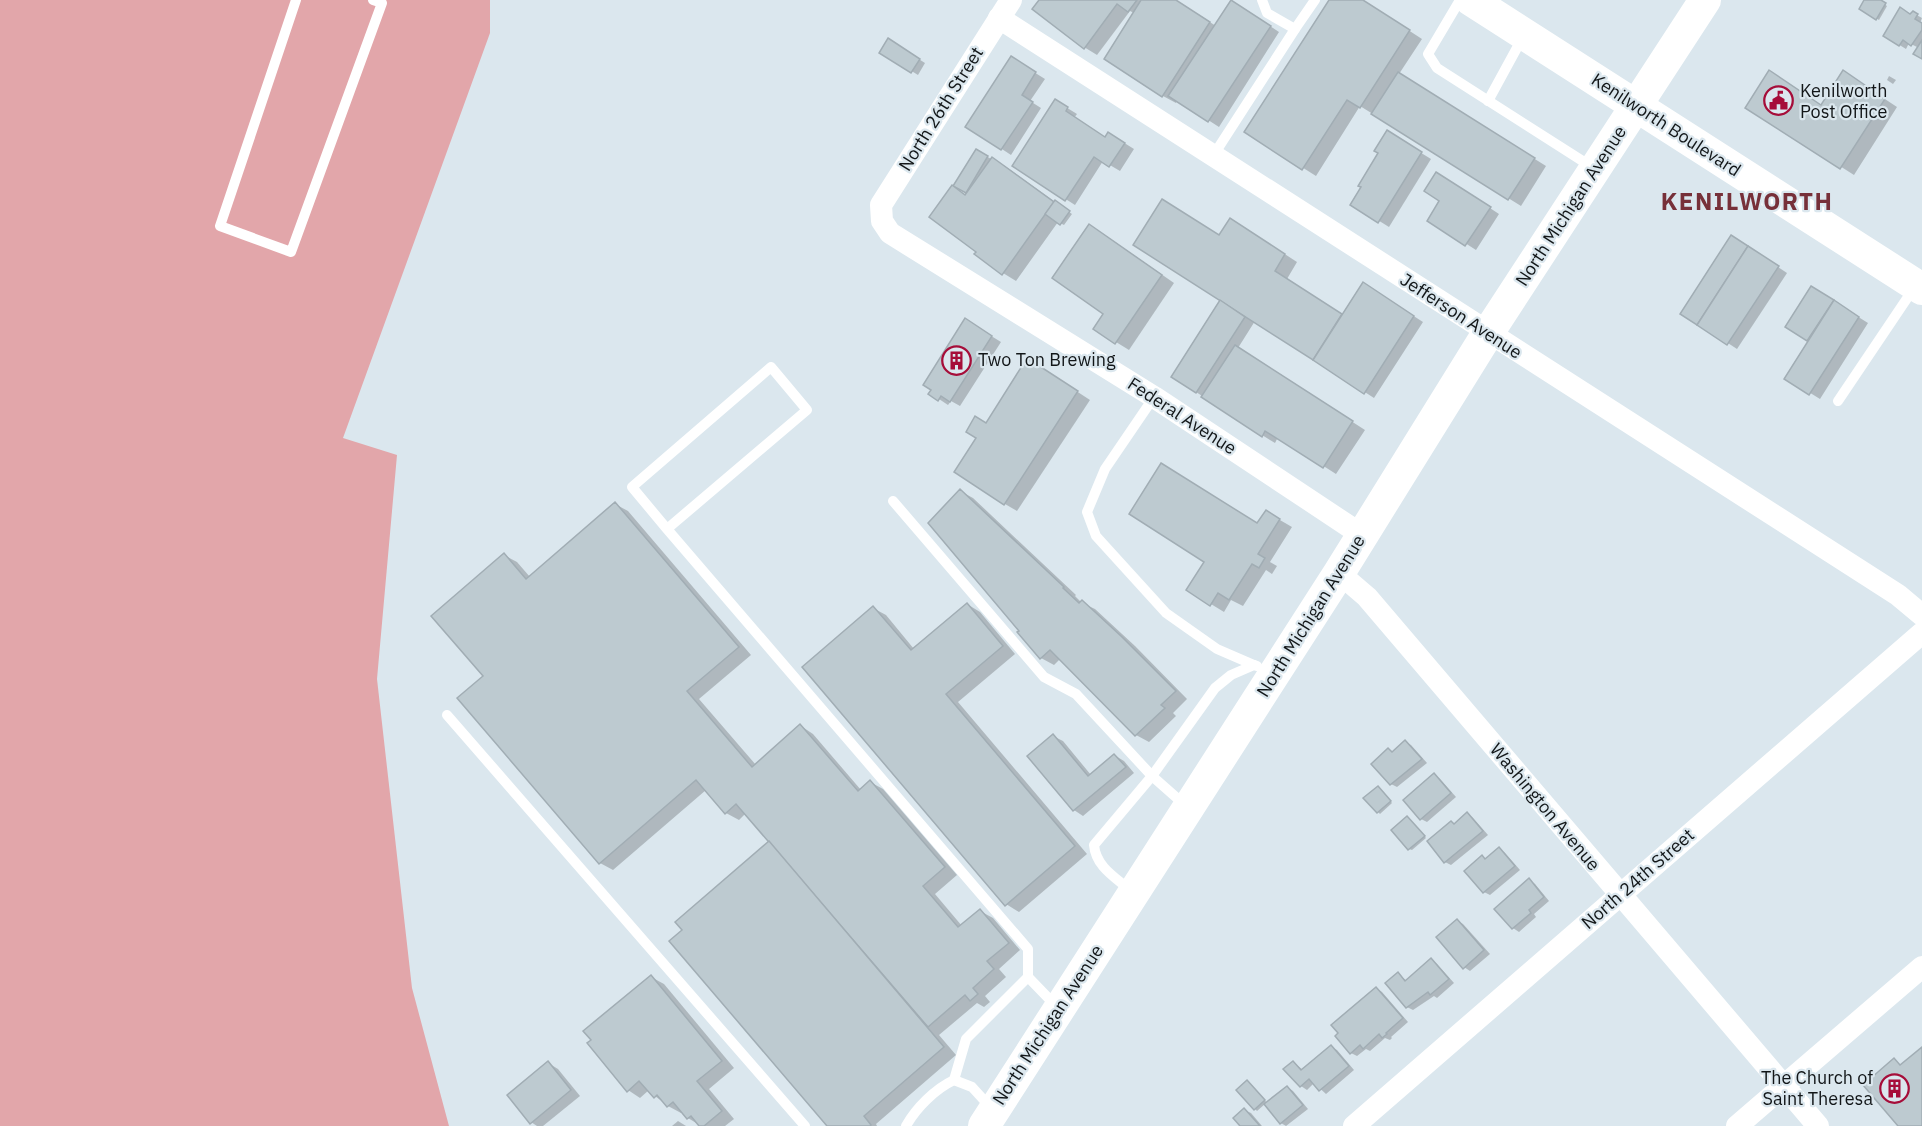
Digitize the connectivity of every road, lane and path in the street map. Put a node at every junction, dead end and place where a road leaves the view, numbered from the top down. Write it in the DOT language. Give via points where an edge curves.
graph roads {
  1 [pos="296,0"];
  2 [pos="374,0"];
  3 [pos="1262,0"];
  4 [pos="1314,0"];
  5 [pos="1460,0"];
  6 [pos="1471,0"];
  7 [pos="1705,0"];
  8 [pos="1005,9"];
  9 [pos="1295,29"];
  10 [pos="1525,34"];
  11 [pos="1488,101"];
  12 [pos="1636,106"];
  13 [pos="1213,156"];
  14 [pos="1595,169"];
  15 [pos="882,221"];
  16 [pos="1919,287"];
  17 [pos="1488,333"];
  18 [pos="1154,397"];
  19 [pos="1838,401"];
  20 [pos="893,501"];
  21 [pos="667,529"];
  22 [pos="1362,535"];
  23 [pos="1339,573"];
  24 [pos="1922,615"];
  25 [pos="1922,633"];
  26 [pos="1266,668"];
  27 [pos="447,716"];
  28 [pos="1152,776"];
  29 [pos="1188,808"];
  30 [pos="1134,893"];
  31 [pos="1620,895"];
  32 [pos="1922,967"];
  33 [pos="1028,977"];
  34 [pos="1058,1008"];
  35 [pos="954,1080"];
  36 [pos="1784,1086"];
  37 [pos="987,1122"];
  38 [pos="805,1126"];
  39 [pos="906,1126"];
  40 [pos="1354,1126"];
  41 [pos="1737,1126"];
  42 [pos="1818,1126"];
  1 -- 2 [label="lane" via="220,226 291,252 382,3"];
  3 -- 9 [label="lane" via="1267,13"];
  4 -- 9 [label="lane"];
  5 -- 11 [label="lane" via="1428,54 1437,68"];
  6 -- 10 [label="street, Kenilworth Boulevard"];
  7 -- 12 [label="street, North Michigan Avenue"];
  8 -- 13 [label="street, Jefferson Avenue"];
  8 -- 15 [label="street, North 26th Street" via="881,205"];
  9 -- 13 [label="lane"];
  10 -- 11 [label="lane"];
  10 -- 12 [label="street, Kenilworth Boulevard"];
  11 -- 14 [label="lane"];
  12 -- 14 [label="street, North Michigan Avenue"];
  12 -- 16 [label="street, Kenilworth Boulevard"];
  13 -- 17 [label="street, Jefferson Avenue"];
  14 -- 17 [label="street, North Michigan Avenue"];
  15 -- 18 [label="street, Federal Avenue" via="890,233"];
  16 -- 19 [label="lane"];
  17 -- 22 [label="street, North Michigan Avenue"];
  17 -- 24 [label="street, Jefferson Avenue" via="1898,595"];
  18 -- 22 [label="street, Federal Avenue"];
  18 -- 26 [label="lane" via="1104,469 1087,512 1096,536 1166,613 1217,649"];
  20 -- 28 [label="lane" via="1044,677 1076,694"];
  21 -- 21 [label="lane" via="807,410 771,367 632,487"];
  21 -- 33 [label="lane" via="1029,949"];
  22 -- 23 [label="street, North Michigan Avenue"];
  23 -- 26 [label="street, North Michigan Avenue"];
  23 -- 31 [label="street, Washington Avenue" via="1367,597"];
  25 -- 31 [label="street, North 24th Street"];
  26 -- 28 [label="lane" via="1231,675 1215,688"];
  26 -- 29 [label="street, North Michigan Avenue"];
  27 -- 38 [label="lane"];
  28 -- 29 [label="lane"];
  28 -- 30 [label="lane" via="1094,844 1095,856 1102,866"];
  29 -- 30 [label="street, North Michigan Avenue"];
  30 -- 34 [label="street, North Michigan Avenue"];
  31 -- 36 [label="street, Washington Avenue"];
  31 -- 40 [label="street, North 24th Street"];
  32 -- 36 [label="street"];
  33 -- 34 [label="lane"];
  33 -- 35 [label="lane" via="966,1039"];
  34 -- 37 [label="street, North Michigan Avenue"];
  35 -- 37 [label="lane" via="972,1087"];
  35 -- 39 [label="lane" via="942,1086"];
  36 -- 41 [label="street"];
  36 -- 42 [label="street, Washington Avenue"];
}
